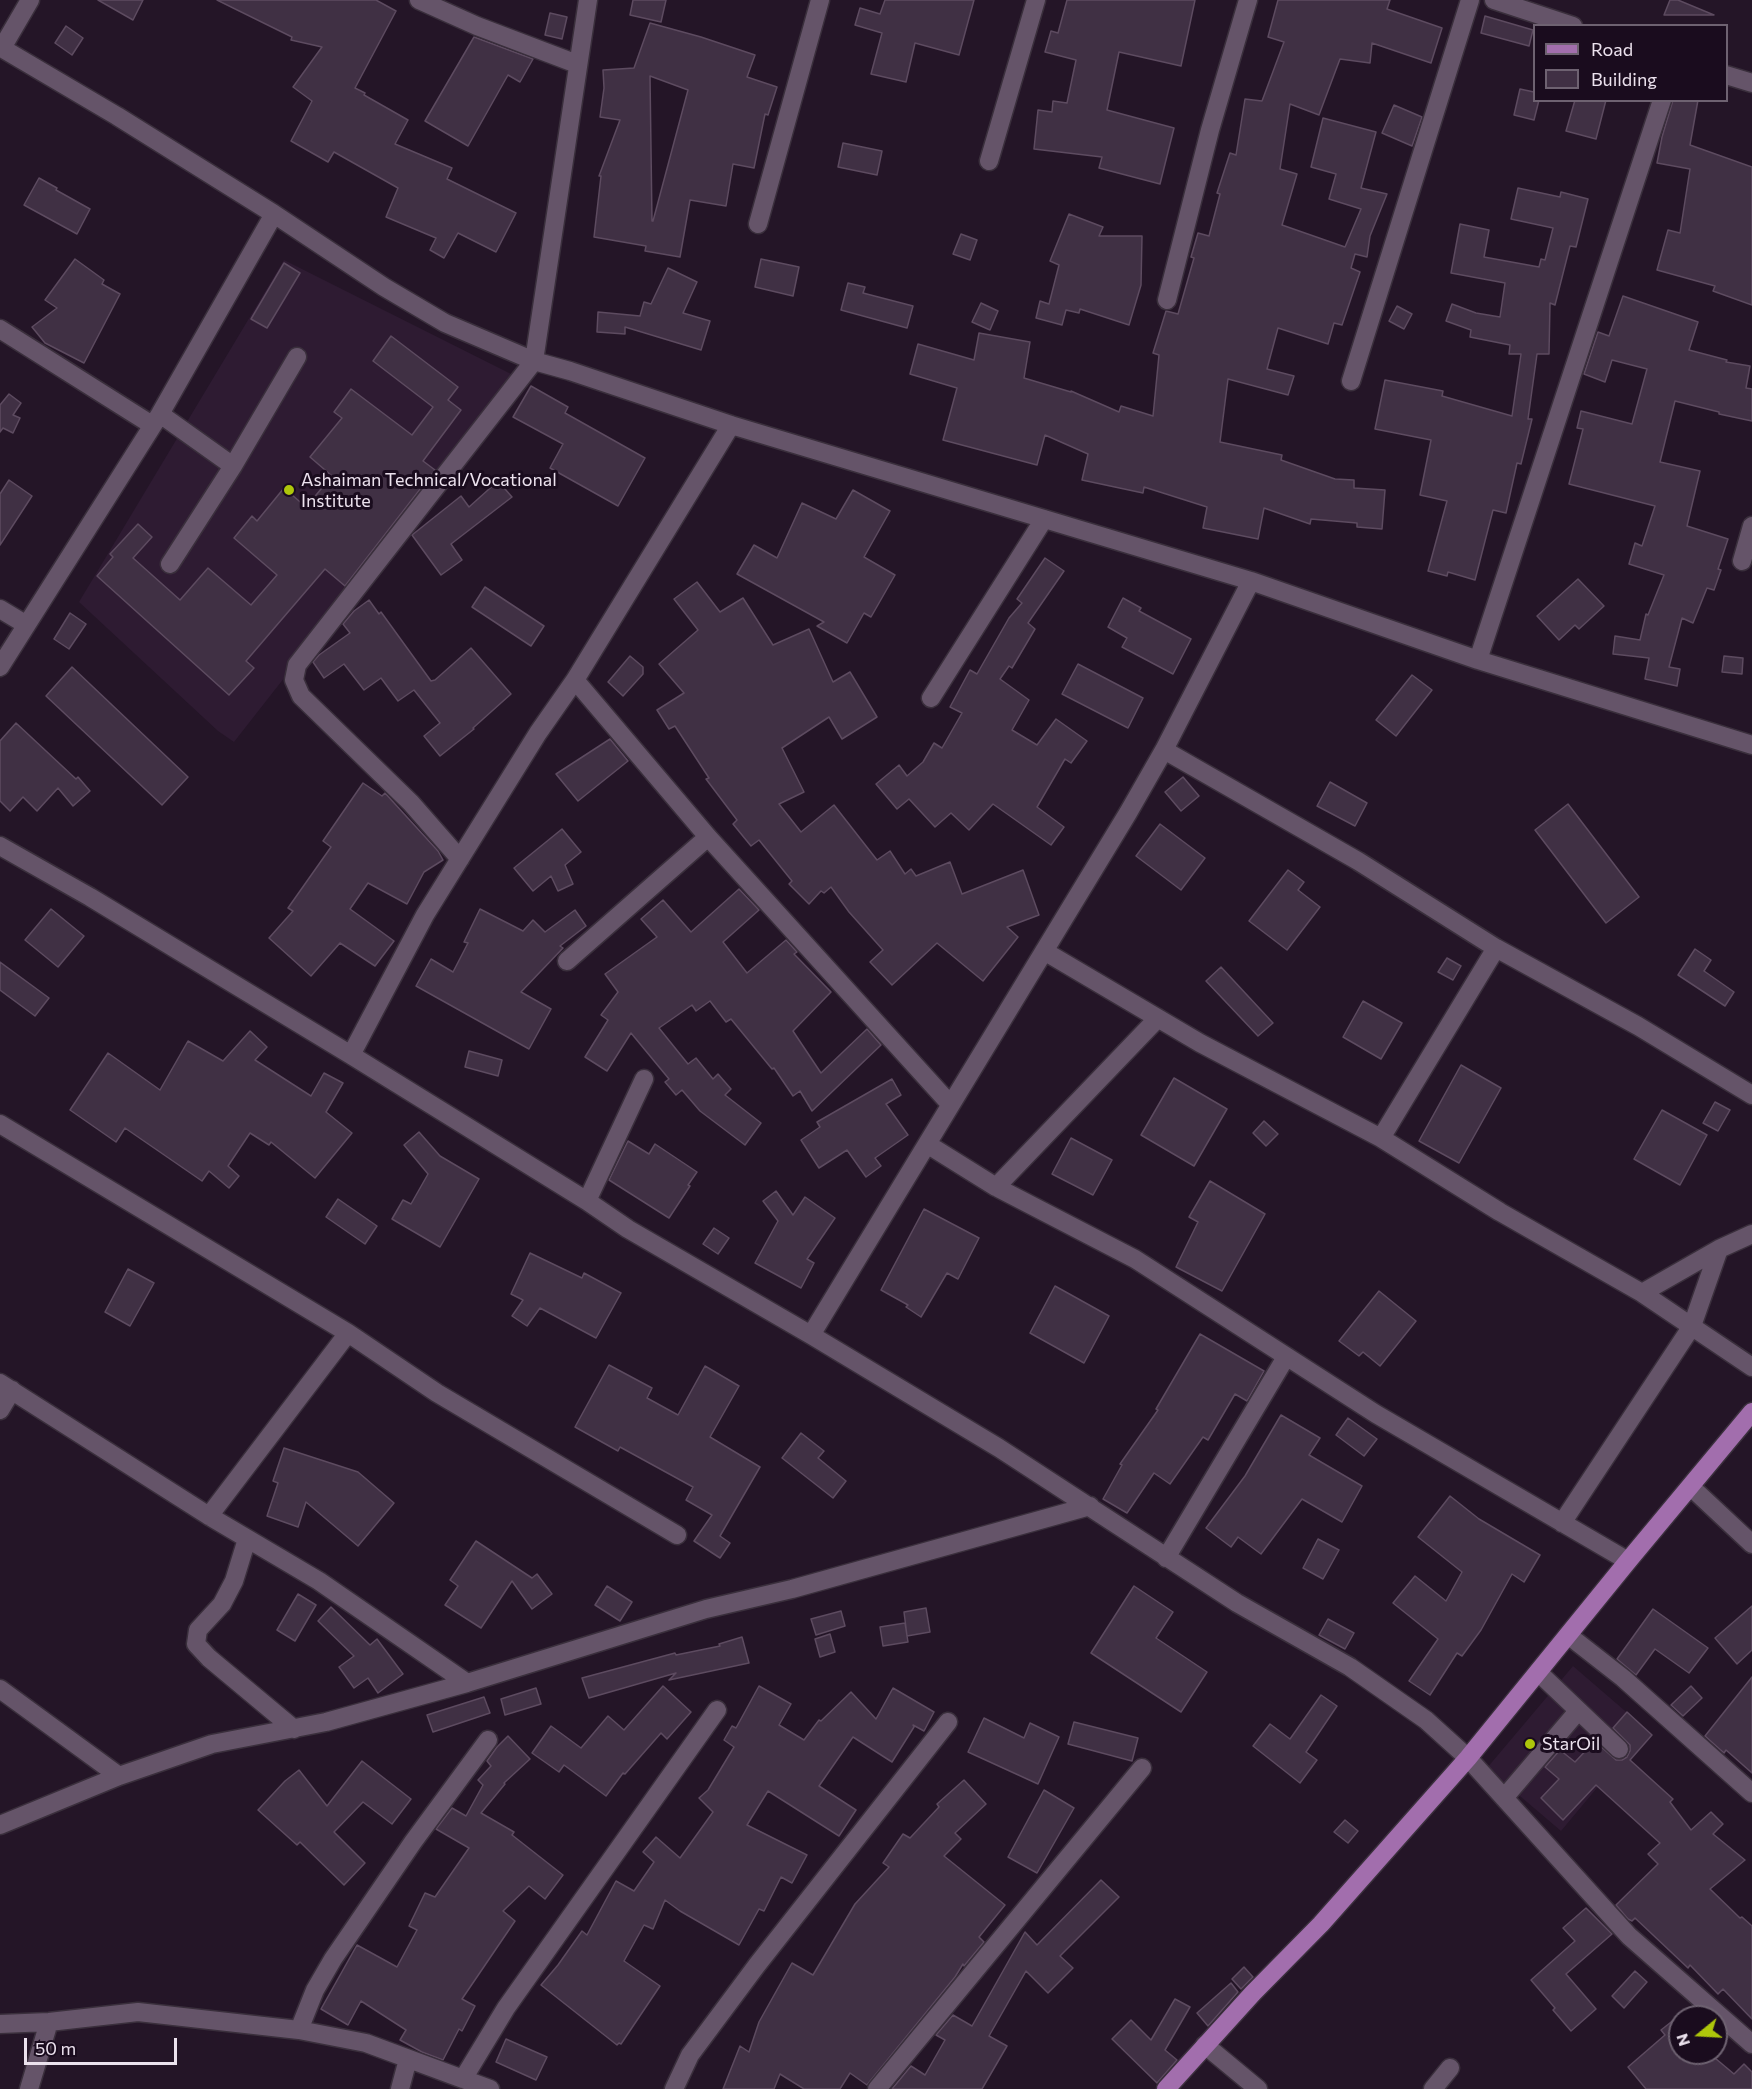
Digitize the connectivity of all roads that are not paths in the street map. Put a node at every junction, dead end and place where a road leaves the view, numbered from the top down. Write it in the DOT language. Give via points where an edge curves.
graph roads {
  1 [pos="30,0"];
  2 [pos="419,0"];
  3 [pos="588,0"];
  4 [pos="820,0"];
  5 [pos="1036,0"];
  6 [pos="1248,0"];
  7 [pos="1470,0"];
  8 [pos="1494,0"];
  9 [pos="1567,24"];
  10 [pos="1,48"];
  11 [pos="577,64"];
  12 [pos="1728,76"];
  13 [pos="1752,83"];
  14 [pos="1661,102"];
  15 [pos="989,161"];
  16 [pos="274,213"];
  17 [pos="758,225"];
  18 [pos="1167,300"];
  19 [pos="0,329"];
  20 [pos="297,357"];
  21 [pos="534,362"];
  22 [pos="1351,381"];
  23 [pos="156,419"];
  24 [pos="731,425"];
  25 [pos="233,466"];
  26 [pos="1044,519"];
  27 [pos="1752,526"];
  28 [pos="1742,561"];
  29 [pos="170,564"];
  30 [pos="1251,581"];
  31 [pos="0,609"];
  32 [pos="26,624"];
  33 [pos="1478,660"];
  34 [pos="0,667"];
  35 [pos="575,680"];
  36 [pos="931,698"];
  37 [pos="1752,745"];
  38 [pos="1164,750"];
  39 [pos="708,837"];
  40 [pos="0,846"];
  41 [pos="459,859"];
  42 [pos="1496,948"];
  43 [pos="1044,951"];
  44 [pos="567,961"];
  45 [pos="1158,1018"];
  46 [pos="351,1055"];
  47 [pos="644,1079"];
  48 [pos="1752,1095"];
  49 [pos="950,1104"];
  50 [pos="0,1124"];
  51 [pos="1381,1138"];
  52 [pos="927,1144"];
  53 [pos="996,1187"];
  54 [pos="587,1201"];
  55 [pos="1752,1234"];
  56 [pos="1719,1249"];
  57 [pos="1642,1293"];
  58 [pos="1692,1326"];
  59 [pos="348,1333"];
  60 [pos="811,1335"];
  61 [pos="1286,1357"];
  62 [pos="1752,1367"];
  63 [pos="6,1387"];
  64 [pos="0,1410"];
  65 [pos="1752,1412"];
  66 [pos="1691,1487"];
  67 [pos="1090,1506"];
  68 [pos="209,1516"];
  69 [pos="1562,1523"];
  70 [pos="677,1535"];
  71 [pos="247,1539"];
  72 [pos="1752,1544"];
  73 [pos="1166,1558"];
  74 [pos="1628,1561"];
  75 [pos="1568,1635"];
  76 [pos="1538,1672"];
  77 [pos="467,1683"];
  78 [pos="0,1689"];
  79 [pos="717,1710"];
  80 [pos="1578,1711"];
  81 [pos="948,1722"];
  82 [pos="294,1729"];
  83 [pos="488,1740"];
  84 [pos="1619,1749"];
  85 [pos="1468,1758"];
  86 [pos="1142,1768"];
  87 [pos="119,1776"];
  88 [pos="1752,1793"];
  89 [pos="1504,1798"];
  90 [pos="0,1825"];
  91 [pos="49,2022"];
  92 [pos="0,2024"];
  93 [pos="299,2030"];
  94 [pos="1752,2044"];
  95 [pos="1205,2045"];
  96 [pos="408,2059"];
  97 [pos="1450,2068"];
  98 [pos="464,2079"];
  99 [pos="29,2089"];
  100 [pos="400,2089"];
  101 [pos="490,2089"];
  102 [pos="674,2089"];
  103 [pos="877,2089"];
  104 [pos="1166,2089"];
  105 [pos="1258,2089"];
  106 [pos="1433,2089"];
  1 -- 10 [label="street"];
  2 -- 11 [label="street"];
  3 -- 11 [label="street"];
  4 -- 17 [label="street"];
  5 -- 15 [label="street"];
  6 -- 18 [label="street"];
  7 -- 22 [label="street"];
  8 -- 9 [label="street"];
  10 -- 16 [label="street"];
  11 -- 21 [label="street"];
  12 -- 13 [label="street"];
  14 -- 33 [label="street"];
  16 -- 21 [label="street" via="445,323"];
  16 -- 23 [label="street"];
  19 -- 23 [label="street"];
  20 -- 25 [label="street"];
  21 -- 24 [label="street"];
  21 -- 41 [label="street" via="297,665 294,680 301,696 411,803"];
  23 -- 25 [label="street"];
  23 -- 32 [label="street"];
  24 -- 26 [label="street"];
  24 -- 35 [label="street"];
  25 -- 29 [label="street"];
  26 -- 30 [label="street"];
  26 -- 36 [label="street"];
  27 -- 28 [label="street"];
  30 -- 33 [label="street"];
  30 -- 38 [label="street"];
  31 -- 32 [label="street"];
  32 -- 34 [label="street"];
  33 -- 37 [label="street"];
  35 -- 39 [label="street"];
  35 -- 41 [label="street"];
  38 -- 42 [label="street" via="1358,861"];
  38 -- 43 [label="street"];
  39 -- 44 [label="street"];
  39 -- 49 [label="street"];
  40 -- 46 [label="street"];
  41 -- 46 [label="street"];
  42 -- 48 [label="street" via="1638,1026"];
  42 -- 51 [label="street"];
  43 -- 45 [label="street"];
  43 -- 49 [label="street"];
  45 -- 51 [label="street"];
  45 -- 53 [label="street"];
  46 -- 54 [label="street"];
  47 -- 54 [label="street"];
  49 -- 52 [label="street"];
  50 -- 59 [label="street"];
  51 -- 57 [label="street"];
  52 -- 53 [label="street"];
  52 -- 60 [label="street"];
  53 -- 61 [label="street" via="1135,1259"];
  54 -- 60 [label="street"];
  55 -- 56 [label="street"];
  56 -- 57 [label="street"];
  56 -- 58 [label="street"];
  57 -- 58 [label="street"];
  58 -- 62 [label="street"];
  58 -- 69 [label="street"];
  59 -- 68 [label="street"];
  59 -- 70 [label="street" via="437,1393"];
  60 -- 67 [label="street"];
  61 -- 69 [label="street"];
  61 -- 73 [label="street"];
  63 -- 64 [label="street"];
  63 -- 68 [label="street"];
  65 -- 66 [label="main road"];
  66 -- 72 [label="street"];
  66 -- 74 [label="main road"];
  67 -- 73 [label="street"];
  67 -- 77 [label="street" via="678,1617"];
  68 -- 71 [label="street"];
  69 -- 74 [label="street"];
  71 -- 77 [label="street" via="319,1581"];
  71 -- 82 [label="street" via="234,1581 222,1604 198,1630 196,1644"];
  73 -- 85 [label="street" via="1350,1667 1425,1720"];
  74 -- 75 [label="main road"];
  75 -- 76 [label="main road"];
  75 -- 88 [label="street" via="1623,1678"];
  76 -- 80 [label="street"];
  76 -- 85 [label="main road"];
  77 -- 82 [label="street"];
  78 -- 87 [label="street"];
  79 -- 98 [label="street" via="506,2008"];
  80 -- 84 [label="street"];
  80 -- 89 [label="street"];
  81 -- 102 [label="street" via="750,1974 690,2055"];
  82 -- 87 [label="street" via="212,1744"];
  83 -- 93 [label="street" via="333,1959"];
  85 -- 89 [label="street"];
  85 -- 95 [label="main road" via="1321,1924"];
  86 -- 103 [label="street"];
  87 -- 90 [label="street"];
  89 -- 94 [label="street" via="1629,1936"];
  91 -- 92 [label="street"];
  91 -- 93 [label="street" via="138,2012"];
  91 -- 99 [label="street"];
  93 -- 96 [label="street" via="366,2043"];
  95 -- 104 [label="main road"];
  95 -- 105 [label="street"];
  96 -- 98 [label="street"];
  96 -- 100 [label="street"];
  97 -- 106 [label="street"];
  98 -- 101 [label="street"];
}
